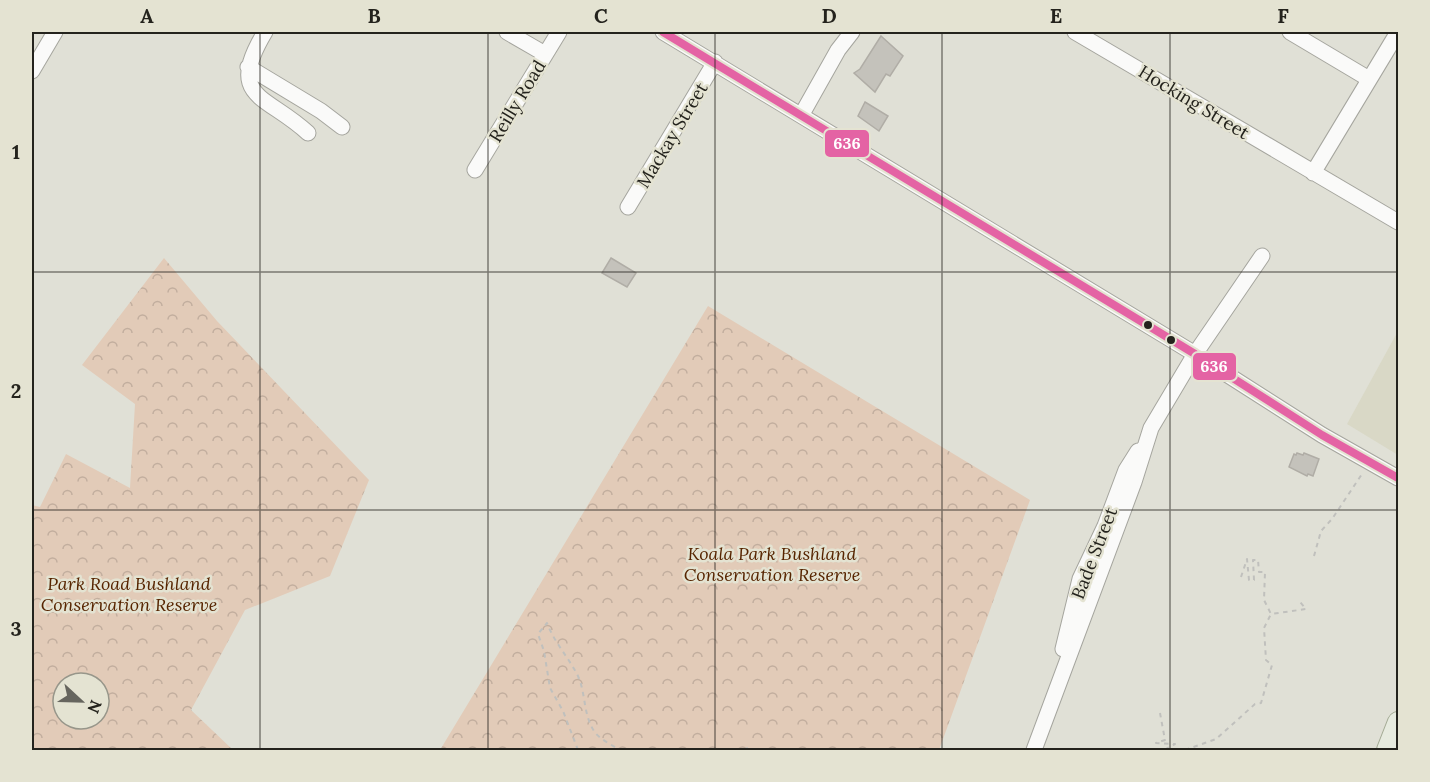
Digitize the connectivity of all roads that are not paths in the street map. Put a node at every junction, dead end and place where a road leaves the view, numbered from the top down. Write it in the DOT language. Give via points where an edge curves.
graph roads {
  1 [pos="55,32"];
  2 [pos="265,32"];
  3 [pos="507,32"];
  4 [pos="559,32"];
  5 [pos="663,32"];
  6 [pos="852,32"];
  7 [pos="1075,32"];
  8 [pos="1290,32"];
  9 [pos="1398,32"];
  10 [pos="545,54"];
  11 [pos="716,62"];
  12 [pos="249,67"];
  13 [pos="32,71"];
  14 [pos="1369,79"];
  15 [pos="802,114"];
  16 [pos="342,127"];
  17 [pos="308,133"];
  18 [pos="475,170"];
  19 [pos="1313,173"];
  20 [pos="628,207"];
  21 [pos="1398,222"];
  22 [pos="1262,256"];
  23 [pos="1195,354"];
  24 [pos="1398,478"];
  25 [pos="1398,722"];
  26 [pos="1034,750"];
  27 [pos="1387,750"];
  1 -- 13 [label="street"];
  2 -- 12 [label="street"];
  3 -- 10 [label="street"];
  4 -- 10 [label="street, Reilly Road"];
  5 -- 11 [label="street"];
  6 -- 15 [label="street"];
  7 -- 19 [label="street, Hocking Street"];
  8 -- 14 [label="street"];
  9 -- 14 [label="street"];
  10 -- 18 [label="street, Reilly Road"];
  11 -- 15 [label="street"];
  11 -- 20 [label="street, Mackay Street"];
  12 -- 16 [label="street"];
  12 -- 17 [label="street" via="253,90"];
  14 -- 19 [label="street"];
  15 -- 23 [label="street"];
  19 -- 21 [label="street, Hocking Street"];
  22 -- 23 [label="street, Bade Street"];
  23 -- 24 [label="street"];
  23 -- 26 [label="street, Bade Street" via="1151,428"];
  25 -- 27 [label="main road"];
}
